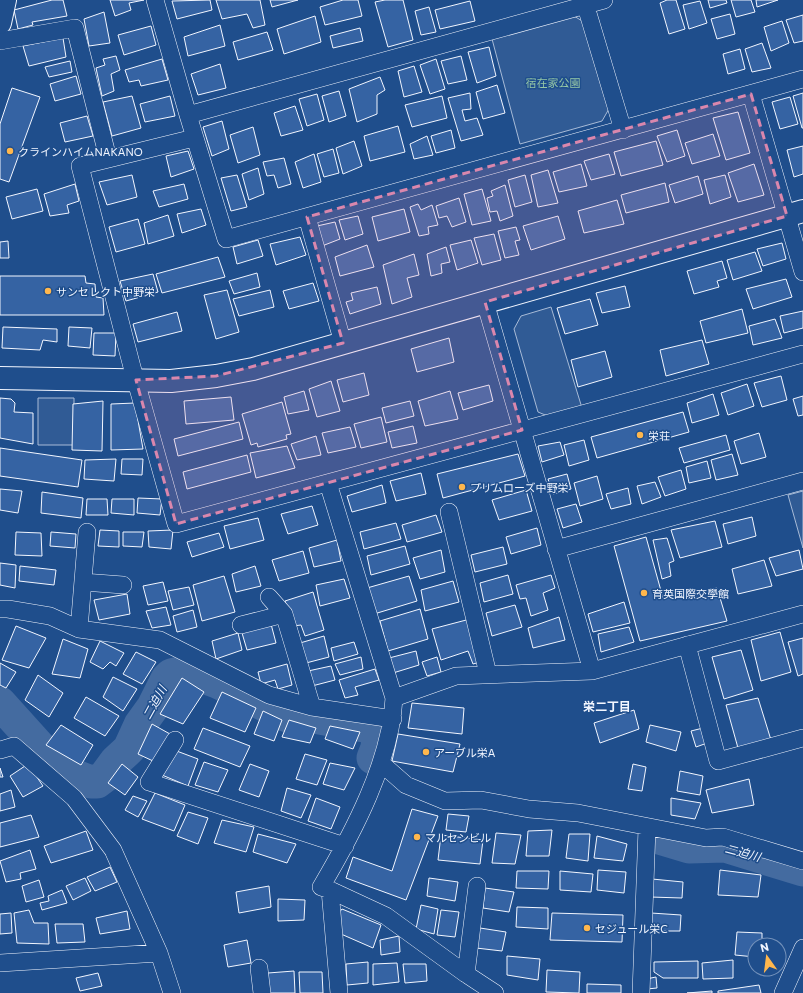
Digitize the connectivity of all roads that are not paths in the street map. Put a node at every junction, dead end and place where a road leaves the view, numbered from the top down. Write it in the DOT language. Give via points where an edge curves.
graph roads {
  1 [pos="5,0"];
  2 [pos="155,0"];
  3 [pos="604,0"];
  4 [pos="585,2"];
  5 [pos="0,23"];
  6 [pos="0,41"];
  7 [pos="803,79"];
  8 [pos="751,94"];
  9 [pos="188,115"];
  10 [pos="623,130"];
  11 [pos="194,138"];
  12 [pos="108,158"];
  13 [pos="795,213"];
  14 [pos="306,217"];
  15 [pos="803,272"];
  16 [pos="485,302"];
  17 [pos="343,343"];
  18 [pos="803,354"];
  19 [pos="0,378"];
  20 [pos="136,380"];
  21 [pos="522,430"];
  22 [pos="803,481"];
  23 [pos="328,483"];
  24 [pos="449,512"];
  25 [pos="87,532"];
  26 [pos="556,549"];
  27 [pos="83,582"];
  28 [pos="123,585"];
  29 [pos="269,597"];
  30 [pos="0,609"];
  31 [pos="284,614"];
  32 [pos="803,614"];
  33 [pos="241,625"];
  34 [pos="79,629"];
  35 [pos="687,645"];
  36 [pos="592,671"];
  37 [pos="488,674"];
  38 [pos="394,698"];
  39 [pos="312,707"];
  40 [pos="393,719"];
  41 [pos="803,738"];
  42 [pos="175,740"];
  43 [pos="0,750"];
  44 [pos="381,763"];
  45 [pos="648,828"];
  46 [pos="345,846"];
  47 [pos="803,861"];
  48 [pos="478,886"];
  49 [pos="330,890"];
  50 [pos="803,948"];
  51 [pos="159,953"];
  52 [pos="0,963"];
  53 [pos="259,968"];
  54 [pos="466,974"];
  55 [pos="172,993"];
  56 [pos="262,993"];
  57 [pos="339,993"];
  58 [pos="496,993"];
  59 [pos="641,993"];
  60 [pos="783,993"];
  1 -- 5 [label="street"];
  2 -- 9 [label="street"];
  3 -- 4 [label="street"];
  4 -- 9 [label="street"];
  4 -- 10 [label="street"];
  6 -- 12 [label="street" via="76,28"];
  7 -- 8 [label="street"];
  8 -- 10 [label="street"];
  8 -- 13 [label="street"];
  9 -- 11 [label="street"];
  10 -- 14 [label="street"];
  11 -- 12 [label="street"];
  11 -- 14 [label="street" via="226,239"];
  12 -- 20 [label="street" via="80,166"];
  13 -- 15 [label="street"];
  13 -- 16 [label="street"];
  14 -- 17 [label="street"];
  16 -- 17 [label="street"];
  16 -- 21 [label="street"];
  17 -- 20 [label="street" via="253,369 216,376 172,381"];
  18 -- 21 [label="street"];
  19 -- 20 [label="street"];
  20 -- 23 [label="street" via="176,524"];
  21 -- 23 [label="street"];
  21 -- 26 [label="street"];
  22 -- 26 [label="street"];
  23 -- 38 [label="street"];
  24 -- 37 [label="street"];
  25 -- 27 [label="street"];
  26 -- 36 [label="street"];
  27 -- 28 [label="street"];
  27 -- 34 [label="street"];
  29 -- 31 [label="street"];
  30 -- 34 [label="street" via="50,616"];
  31 -- 33 [label="street"];
  31 -- 39 [label="street"];
  32 -- 35 [label="street"];
  34 -- 39 [label="street" via="160,640 269,695"];
  35 -- 36 [label="street"];
  35 -- 41 [label="street" via="718,761"];
  36 -- 37 [label="street"];
  37 -- 38 [label="street" via="456,676"];
  38 -- 40 [label="street"];
  39 -- 40 [label="street"];
  40 -- 44 [label="street"];
  42 -- 46 [label="street" via="149,782"];
  43 -- 51 [label="street" via="14,746 74,798 113,850"];
  44 -- 45 [label="street" via="406,785 445,801 482,800 529,809 578,813"];
  44 -- 46 [label="street"];
  45 -- 47 [label="street" via="706,838 723,837"];
  45 -- 59 [label="street"];
  46 -- 49 [label="street" via="321,887"];
  48 -- 54 [label="street"];
  49 -- 54 [label="street" via="386,916"];
  49 -- 57 [label="street"];
  50 -- 60 [label="street"];
  51 -- 52 [label="street"];
  51 -- 55 [label="street"];
  53 -- 56 [label="street"];
  54 -- 58 [label="street"];
}
